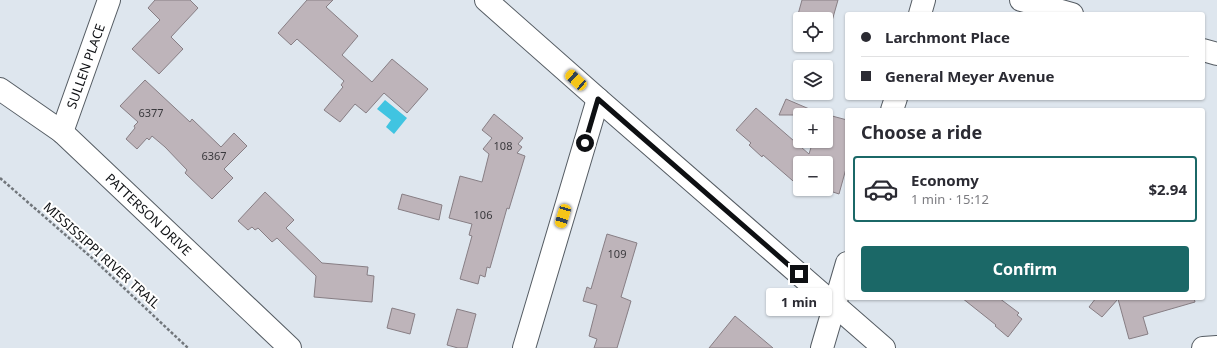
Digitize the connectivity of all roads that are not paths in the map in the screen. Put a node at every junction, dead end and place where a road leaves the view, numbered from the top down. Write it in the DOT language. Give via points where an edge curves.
graph roads {
  1 [pos="109,0"];
  2 [pos="486,0"];
  3 [pos="924,0"];
  4 [pos="1021,0"];
  5 [pos="921,12"];
  6 [pos="1065,12"];
  7 [pos="1205,51"];
  8 [pos="1217,54"];
  9 [pos="0,89"];
  10 [pos="598,99"];
  11 [pos="62,132"];
  12 [pos="845,271"];
  13 [pos="835,305"];
  14 [pos="1217,347"];
  15 [pos="290,348"];
  16 [pos="524,348"];
  17 [pos="822,348"];
  18 [pos="884,348"];
  19 [pos="1203,348"];
  1 -- 11 [label="street, SULLEN PLACE"];
  2 -- 10 [label="street"];
  3 -- 5 [label="street"];
  4 -- 6 [label="street"];
  7 -- 8 [label="street"];
  9 -- 11 [label="street, PATTERSON DRIVE"];
  10 -- 13 [label="street"];
  10 -- 16 [label="street"];
  11 -- 15 [label="street, PATTERSON DRIVE"];
  12 -- 13 [label="street"];
  13 -- 17 [label="street"];
  13 -- 18 [label="street"];
  14 -- 19 [label="street"];
}
